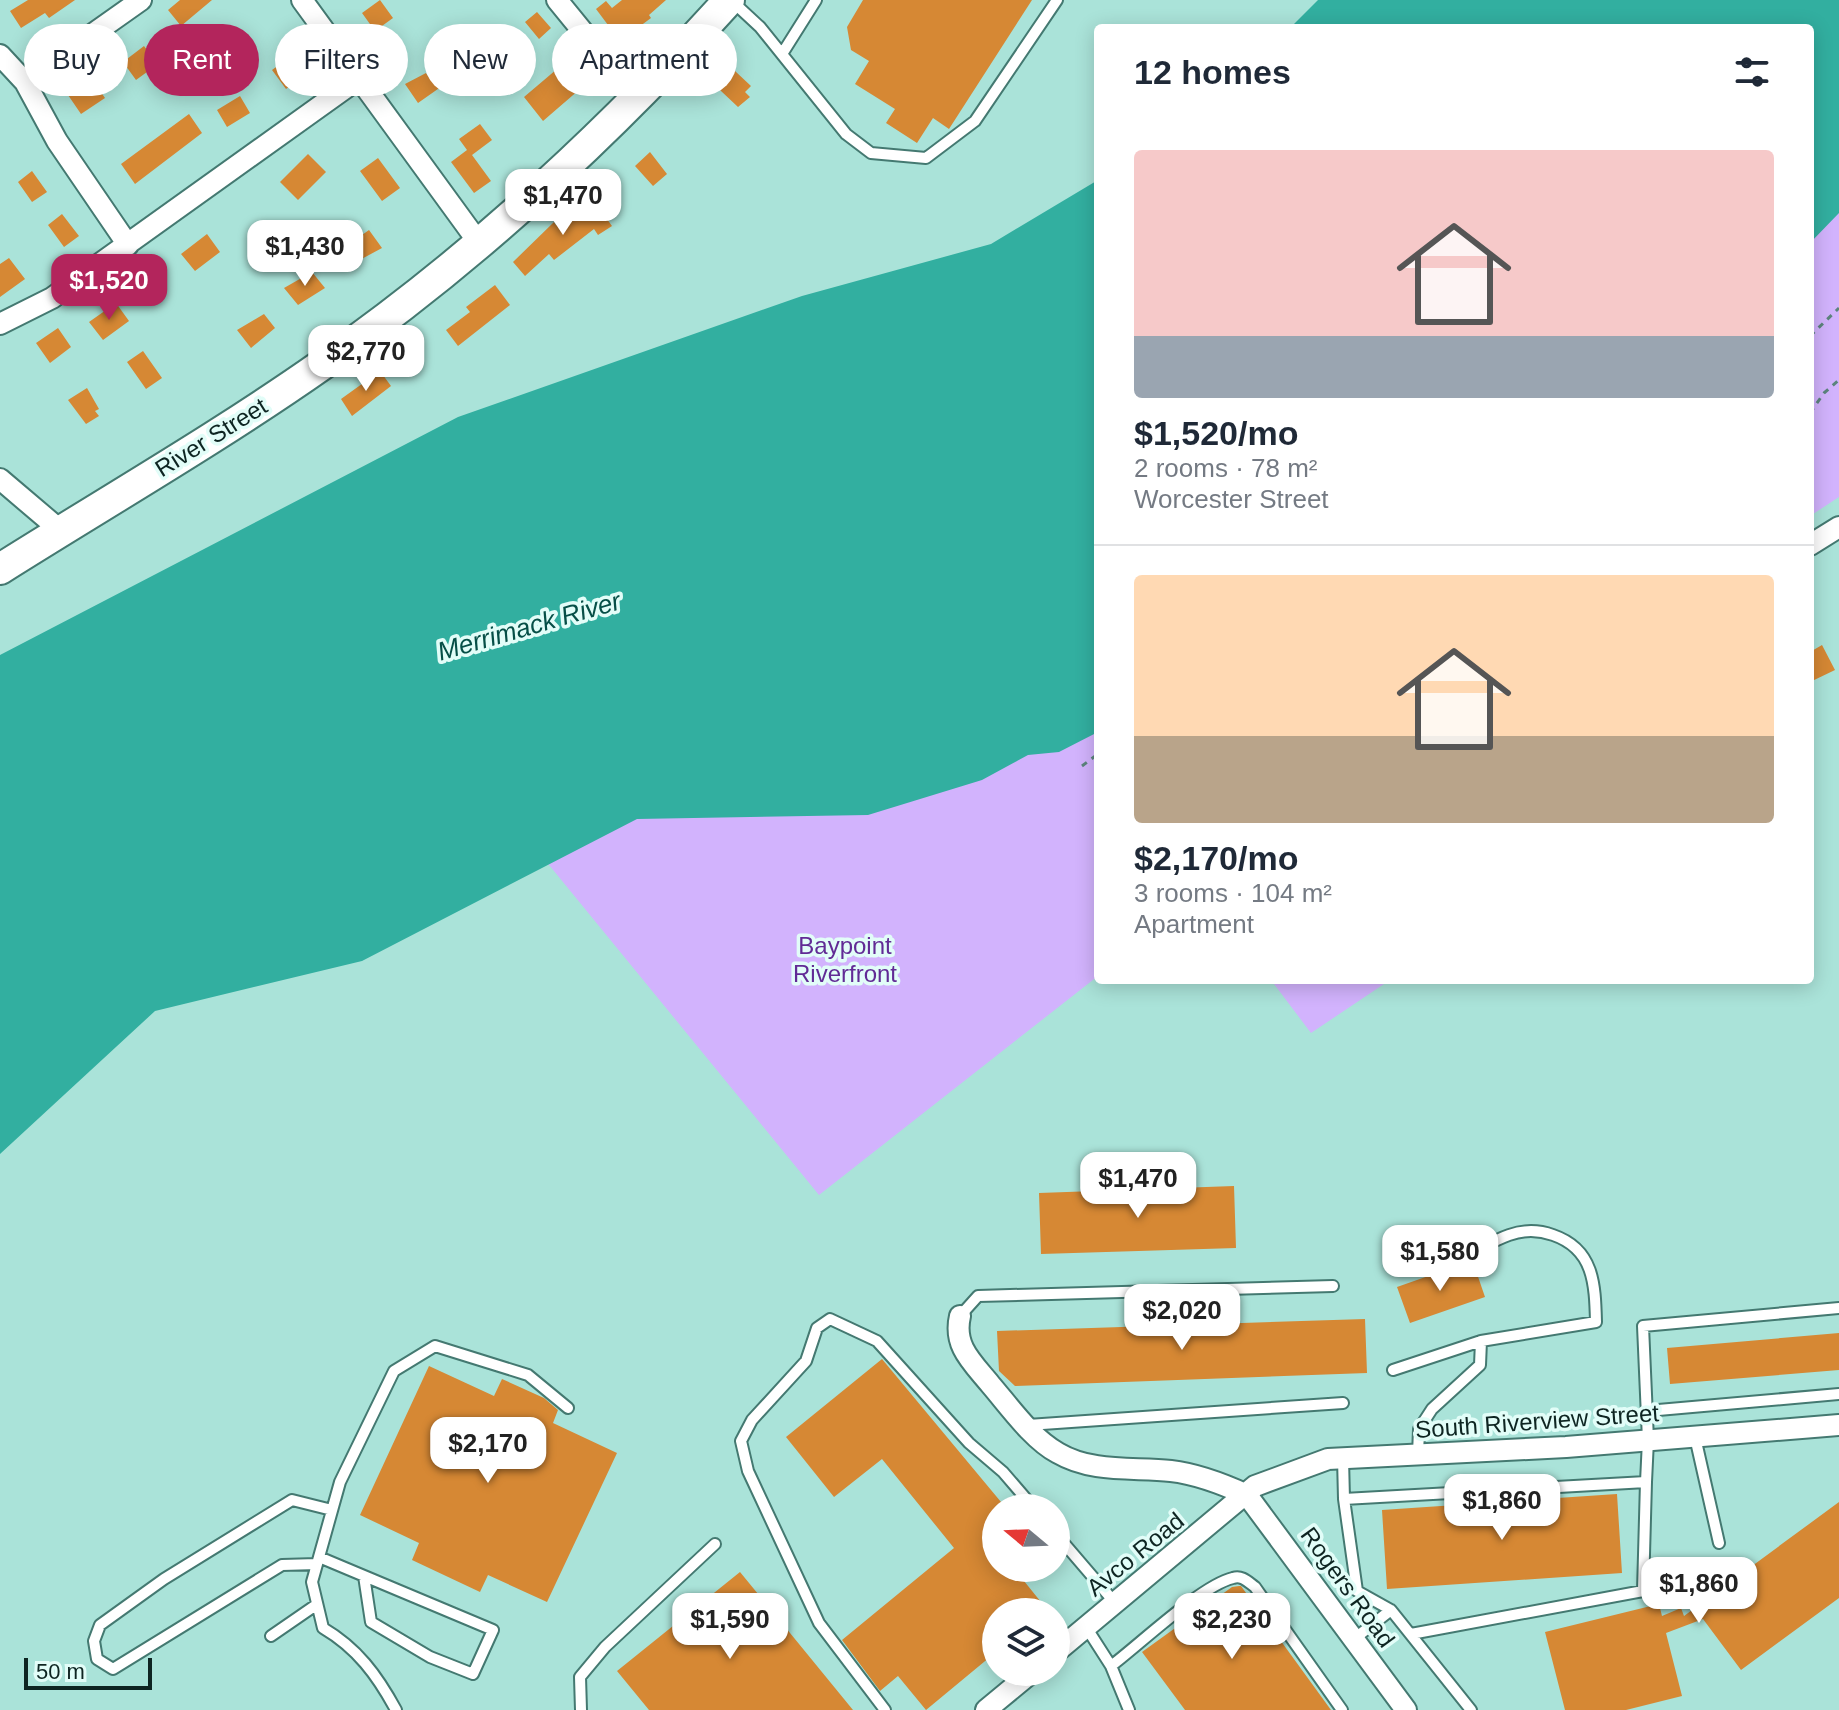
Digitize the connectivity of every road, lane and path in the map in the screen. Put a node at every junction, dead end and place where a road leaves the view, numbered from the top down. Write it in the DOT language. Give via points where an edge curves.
graph roads {
  1 [pos="141,0"];
  2 [pos="302,0"];
  3 [pos="557,0"];
  4 [pos="730,0"];
  5 [pos="816,0"];
  6 [pos="1057,0"];
  7 [pos="107,24"];
  8 [pos="319,24"];
  9 [pos="782,54"];
  10 [pos="0,55"];
  11 [pos="24,81"];
  12 [pos="33,96"];
  13 [pos="334,96"];
  14 [pos="371,96"];
  15 [pos="637,98"];
  16 [pos="479,243"];
  17 [pos="128,245"];
  18 [pos="1839,308"];
  19 [pos="0,324"];
  20 [pos="1814,332"];
  21 [pos="1839,380"];
  22 [pos="1814,407"];
  23 [pos="0,479"];
  24 [pos="1839,527"];
  25 [pos="60,530"];
  26 [pos="1814,543"];
  27 [pos="0,569"];
  28 [pos="1094,757"];
  29 [pos="1082,766"];
  30 [pos="1464,1257"];
  31 [pos="1333,1286"];
  32 [pos="1839,1308"];
  33 [pos="960,1316"];
  34 [pos="1481,1341"];
  35 [pos="1393,1370"];
  36 [pos="1839,1394"];
  37 [pos="1343,1403"];
  38 [pos="568,1408"];
  39 [pos="1647,1411"];
  40 [pos="1028,1425"];
  41 [pos="1839,1425"];
  42 [pos="1695,1437"];
  43 [pos="1648,1440"];
  44 [pos="1418,1455"];
  45 [pos="1343,1458"];
  46 [pos="1646,1482"];
  47 [pos="1022,1494"];
  48 [pos="1247,1495"];
  49 [pos="1344,1499"];
  50 [pos="332,1510"];
  51 [pos="1719,1543"];
  52 [pos="715,1544"];
  53 [pos="1070,1550"];
  54 [pos="318,1561"];
  55 [pos="364,1576"];
  56 [pos="1116,1604"];
  57 [pos="316,1605"];
  58 [pos="1391,1610"];
  59 [pos="1086,1627"];
  60 [pos="1411,1634"];
  61 [pos="271,1636"];
  62 [pos="1354,1639"];
  63 [pos="1070,1640"];
  64 [pos="1111,1666"];
  65 [pos="1015,1686"];
  66 [pos="396,1710"];
  67 [pos="581,1710"];
  68 [pos="885,1710"];
  69 [pos="986,1710"];
  70 [pos="1129,1710"];
  71 [pos="1342,1710"];
  72 [pos="1406,1710"];
  73 [pos="1471,1710"];
  1 -- 7 [label="street"];
  2 -- 8 [label="street"];
  3 -- 15 [label="street"];
  4 -- 9 [label="lane"];
  4 -- 15 [label="main road, River Street"];
  5 -- 9 [label="lane"];
  6 -- 9 [label="lane" via="975,121 926,158 871,153 846,134"];
  10 -- 11 [label="street"];
  12 -- 17 [label="street"];
  13 -- 17 [label="street"];
  14 -- 16 [label="street"];
  15 -- 16 [label="main road, River Street"];
  16 -- 25 [label="main road, River Street" via="325,363"];
  17 -- 19 [label="street" via="52,298"];
  18 -- 20 [label="path"];
  21 -- 22 [label="path"];
  23 -- 25 [label="street"];
  24 -- 26 [label="street"];
  25 -- 27 [label="main road, River Street"];
  28 -- 29 [label="path"];
  30 -- 34 [label="lane" via="1511,1234 1540,1230 1572,1241 1590,1268 1595,1287 1596,1322"];
  31 -- 33 [label="lane" via="978,1296"];
  32 -- 39 [label="lane" via="1643,1326"];
  33 -- 40 [label="street" via="956,1333 964,1353"];
  34 -- 35 [label="lane"];
  34 -- 44 [label="lane" via="1480,1365 1432,1409 1419,1429"];
  36 -- 39 [label="lane"];
  37 -- 40 [label="lane"];
  38 -- 50 [label="lane" via="528,1375 435,1346 394,1371 340,1482"];
  39 -- 43 [label="lane"];
  40 -- 48 [label="street" via="1055,1452 1077,1463 1173,1471"];
  41 -- 42 [label="street, South Riverview Street"];
  42 -- 43 [label="street, South Riverview Street"];
  42 -- 51 [label="lane"];
  43 -- 44 [label="street, South Riverview Street"];
  43 -- 46 [label="lane"];
  44 -- 45 [label="street, South Riverview Street"];
  45 -- 48 [label="street, South Riverview Street" via="1286,1473"];
  45 -- 49 [label="lane"];
  46 -- 49 [label="lane"];
  46 -- 60 [label="lane" via="1643,1591"];
  47 -- 68 [label="lane" via="877,1341 830,1319 817,1328 806,1361 752,1420 741,1441 748,1471 819,1623"];
  48 -- 56 [label="street, Avco Road"];
  48 -- 62 [label="street, Rogers Road"];
  49 -- 58 [label="lane" via="1357,1591"];
  50 -- 54 [label="lane"];
  50 -- 54 [label="lane" via="292,1500 164,1579 100,1625 94,1641 97,1659 113,1669 282,1565"];
  52 -- 67 [label="lane" via="580,1677"];
  53 -- 56 [label="lane"];
  54 -- 55 [label="lane"];
  54 -- 57 [label="lane" via="312,1582"];
  55 -- 55 [label="lane" via="493,1630 473,1674 430,1657 371,1622"];
  56 -- 59 [label="street, Avco Road"];
  57 -- 61 [label="lane"];
  57 -- 66 [label="lane" via="323,1628 350,1644"];
  58 -- 60 [label="lane"];
  58 -- 62 [label="lane"];
  59 -- 63 [label="street, Avco Road"];
  59 -- 64 [label="lane"];
  60 -- 73 [label="lane"];
  62 -- 72 [label="street, Rogers Road"];
  64 -- 70 [label="lane"];
  64 -- 71 [label="lane" via="1205,1593 1234,1577 1245,1579"];
  65 -- 69 [label="street"];
}
